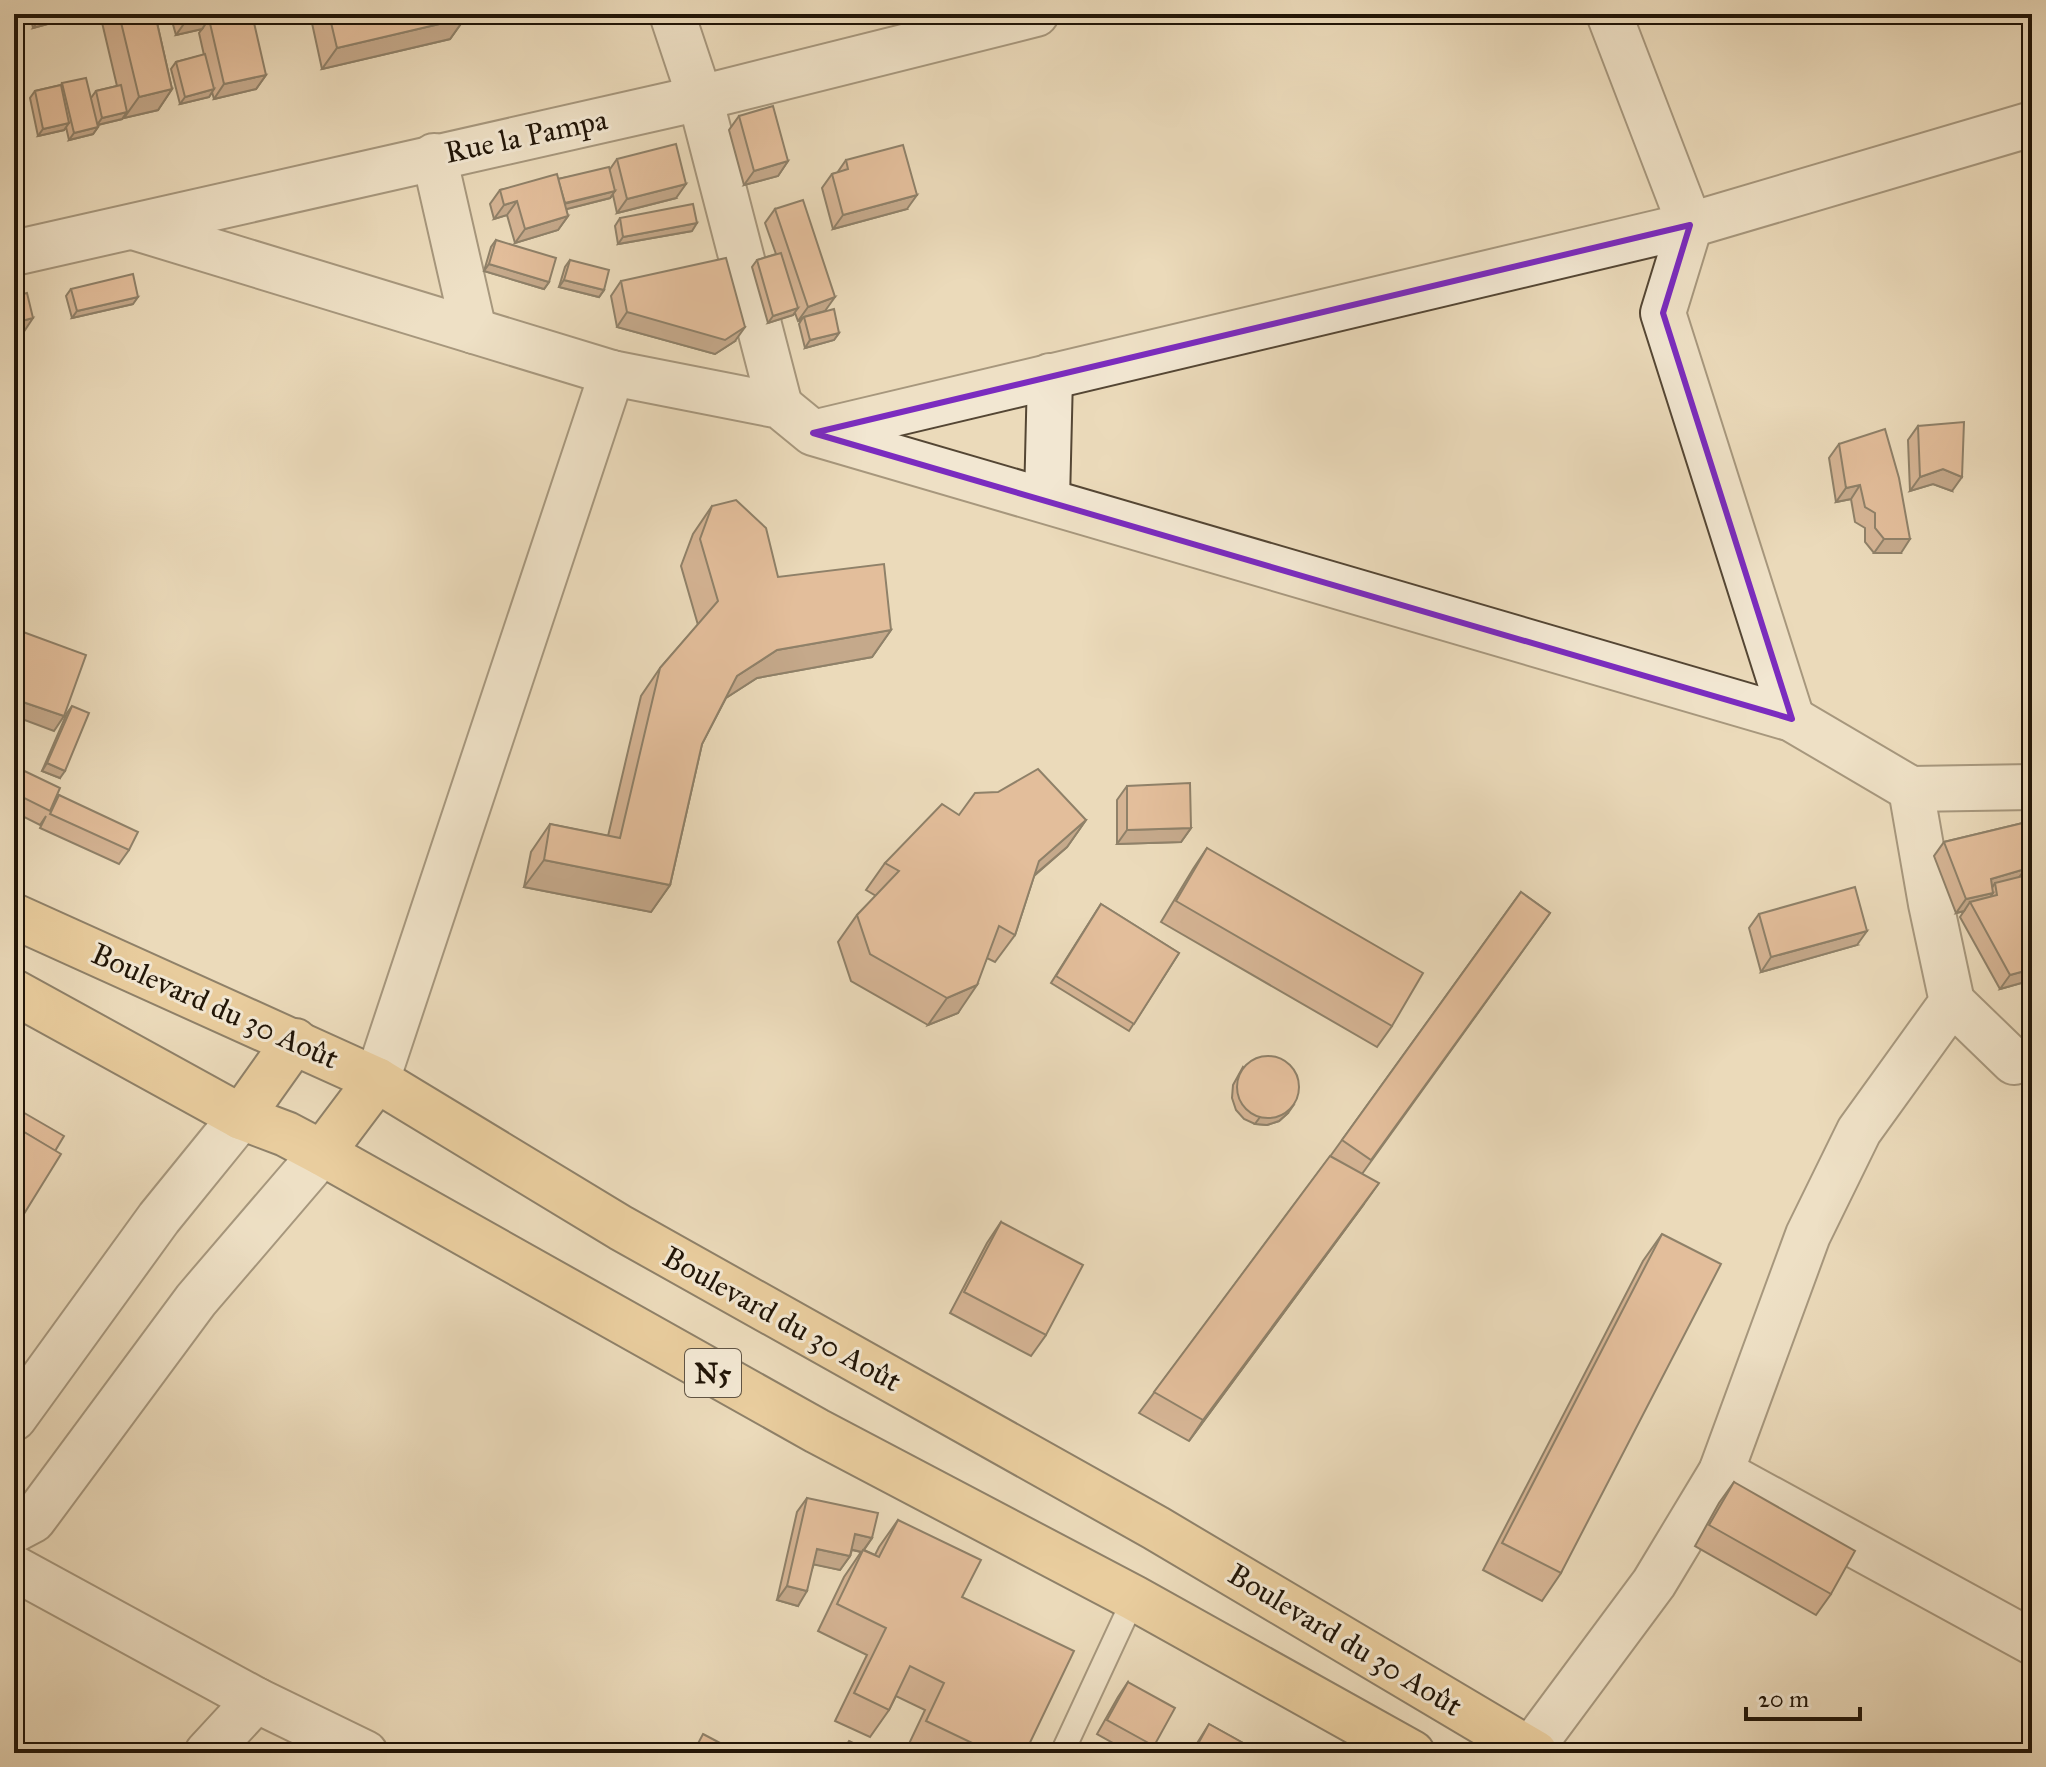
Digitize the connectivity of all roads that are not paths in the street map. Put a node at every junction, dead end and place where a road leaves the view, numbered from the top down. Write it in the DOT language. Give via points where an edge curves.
graph roads {
  1 [pos="672,14"];
  2 [pos="1036,14"];
  3 [pos="1609,14"];
  4 [pos="700,98"];
  5 [pos="2032,124"];
  6 [pos="434,156"];
  7 [pos="1690,225"];
  8 [pos="133,227"];
  9 [pos="14,253"];
  10 [pos="474,331"];
  11 [pos="612,373"];
  12 [pos="1050,376"];
  13 [pos="780,406"];
  14 [pos="813,433"];
  15 [pos="1047,500"];
  16 [pos="1792,719"];
  17 [pos="2032,787"];
  18 [pos="1911,789"];
  19 [pos="14,916"];
  20 [pos="14,992"];
  21 [pos="1952,1002"];
  22 [pos="295,1041"];
  23 [pos="2014,1062"];
  24 [pos="377,1080"];
  25 [pos="241,1117"];
  26 [pos="322,1153"];
  27 [pos="14,1418"];
  28 [pos="1721,1472"];
  29 [pos="14,1530"];
  30 [pos="14,1568"];
  31 [pos="1134,1598"];
  32 [pos="2032,1642"];
  33 [pos="256,1700"];
  34 [pos="1532,1752"];
  35 [pos="207,1753"];
  36 [pos="365,1753"];
  37 [pos="1062,1753"];
  38 [pos="1412,1753"];
  1 -- 4 [label="street"];
  2 -- 4 [label="street, Rue la Pampa"];
  3 -- 7 [label="street"];
  4 -- 6 [label="street, Rue la Pampa"];
  4 -- 13 [label="street"];
  5 -- 7 [label="street"];
  6 -- 8 [label="street, Rue la Pampa"];
  6 -- 10 [label="street"];
  7 -- 12 [label="street"];
  7 -- 16 [label="street" via="1663,313"];
  8 -- 9 [label="street, Rue la Pampa"];
  8 -- 10 [label="street"];
  10 -- 11 [label="street"];
  11 -- 13 [label="street"];
  11 -- 24 [label="street"];
  12 -- 14 [label="street"];
  12 -- 15 [label="street"];
  13 -- 14 [label="street"];
  14 -- 15 [label="street"];
  15 -- 16 [label="street"];
  16 -- 18 [label="street"];
  17 -- 18 [label="street"];
  18 -- 21 [label="street"];
  19 -- 22 [label="highway, Boulevard du 30 Août"];
  20 -- 25 [label="highway, Boulevard du 30 Août / N5"];
  21 -- 23 [label="street"];
  21 -- 28 [label="street" via="1852,1144 1808,1235"];
  22 -- 24 [label="highway, Boulevard du 30 Août"];
  22 -- 25 [label="highway"];
  24 -- 26 [label="highway"];
  24 -- 34 [label="highway, Boulevard du 30 Août" via="621,1228 1156,1528"];
  25 -- 26 [label="highway, Boulevard du 30 Août / N5"];
  25 -- 27 [label="street" via="159,1218"];
  26 -- 29 [label="street" via="213,1279 33,1520"];
  26 -- 31 [label="highway, Boulevard du 30 Août / N5" via="817,1431"];
  28 -- 32 [label="street"];
  28 -- 34 [label="street" via="1654,1583"];
  30 -- 33 [label="street"];
  31 -- 37 [label="lane"];
  31 -- 38 [label="highway, Boulevard du 30 Août / N5"];
  33 -- 35 [label="street"];
  33 -- 36 [label="street"];
}
